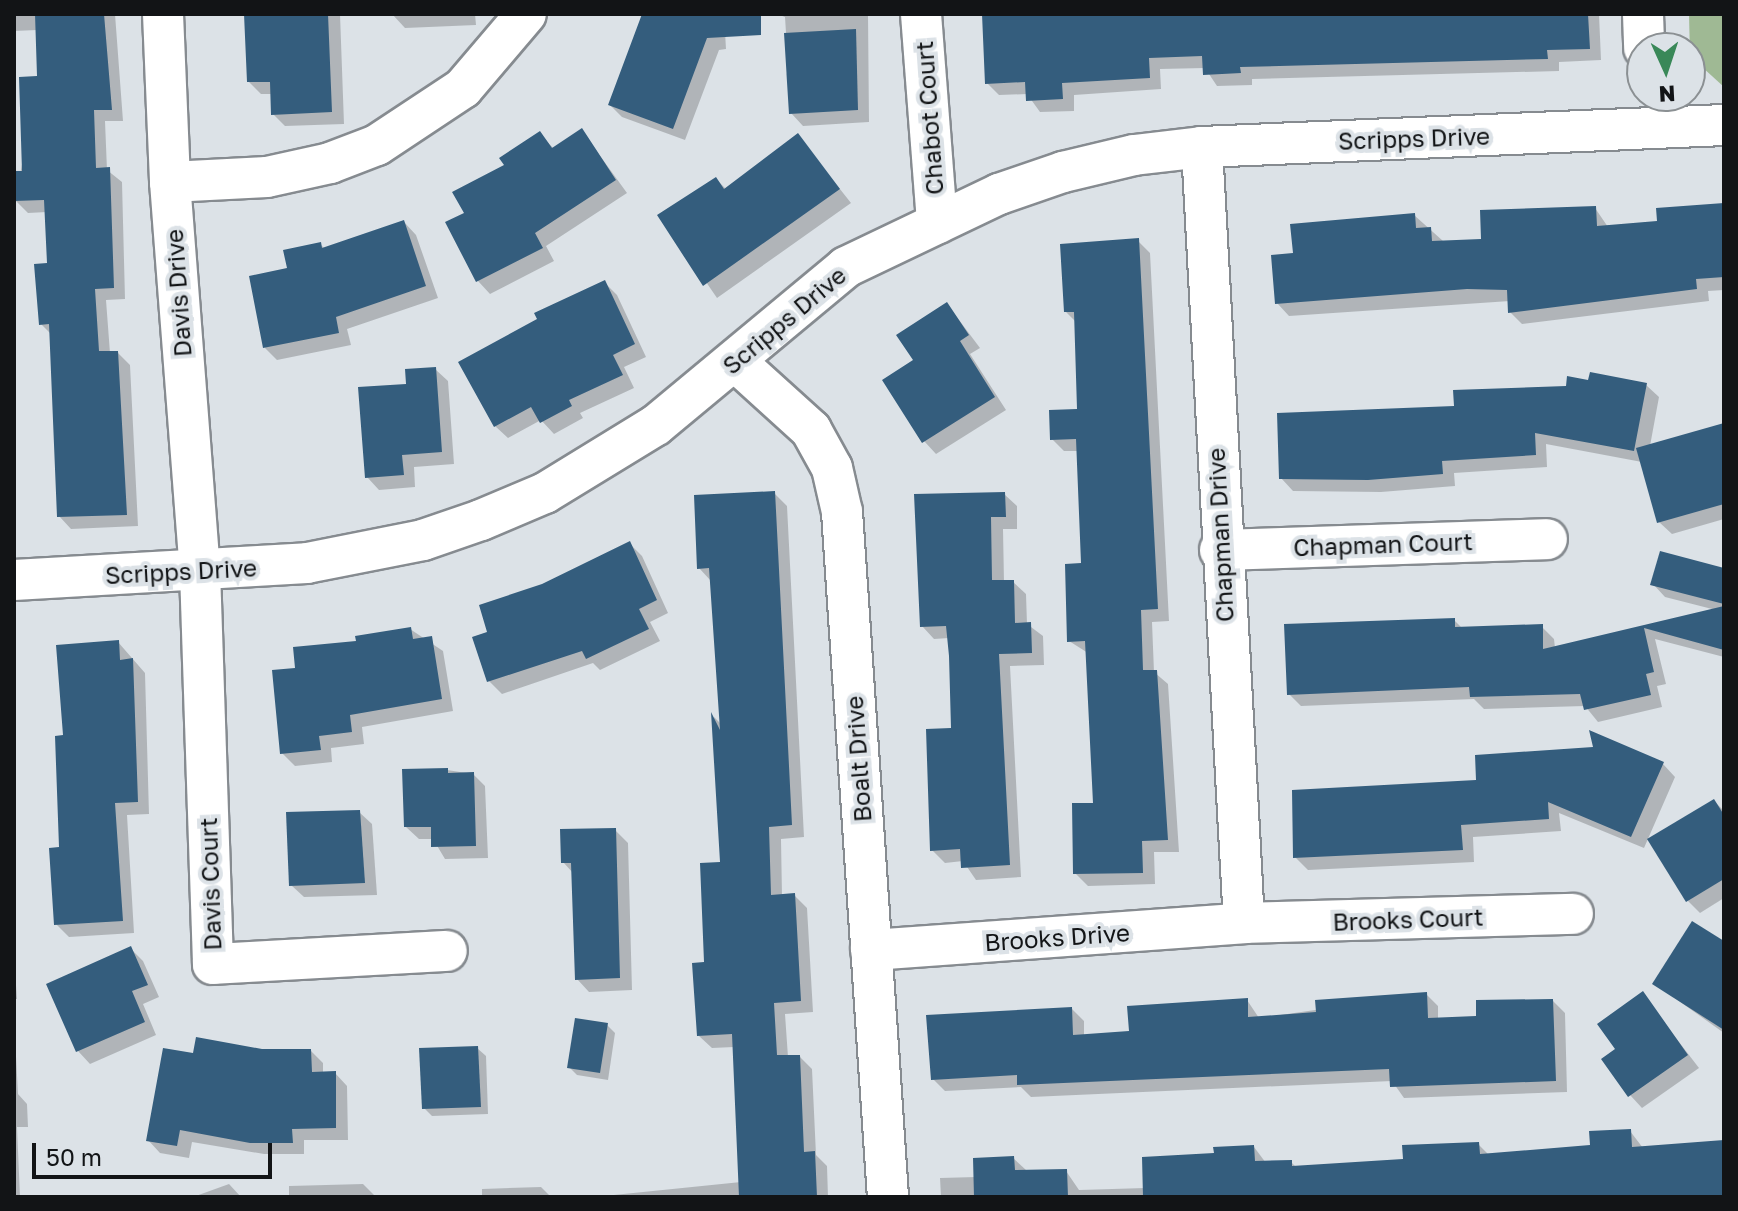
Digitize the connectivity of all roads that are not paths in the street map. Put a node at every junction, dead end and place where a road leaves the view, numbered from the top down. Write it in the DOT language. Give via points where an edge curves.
graph roads {
  1 [pos="163,14"];
  2 [pos="526,14"];
  3 [pos="921,14"];
  4 [pos="1647,112"];
  5 [pos="1724,125"];
  6 [pos="1202,147"];
  7 [pos="170,182"];
  8 [pos="937,223"];
  9 [pos="735,361"];
  10 [pos="1547,539"];
  11 [pos="1220,550"];
  12 [pos="200,571"];
  13 [pos="14,580"];
  14 [pos="1573,914"];
  15 [pos="1244,923"];
  16 [pos="871,950"];
  17 [pos="447,951"];
  18 [pos="888,1197"];
  1 -- 7 [label="street, Davis Drive"];
  2 -- 7 [label="street" via="463,88 377,145 330,163 267,177"];
  3 -- 8 [label="street, Chabot Court"];
  4 -- 5 [label="street, Scripps Drive"];
  4 -- 6 [label="street, Scripps Drive"];
  6 -- 8 [label="street, Scripps Drive" via="1134,155 1063,172"];
  6 -- 11 [label="street, Chapman Drive"];
  7 -- 12 [label="street, Davis Drive"];
  8 -- 9 [label="street, Scripps Drive" via="846,267"];
  9 -- 12 [label="street, Scripps Drive" via="605,459 545,493 481,520 357,555"];
  9 -- 16 [label="street, Boalt Drive" via="811,430 832,468 842,512"];
  10 -- 11 [label="street, Chapman Court"];
  11 -- 15 [label="street, Chapman Drive"];
  12 -- 13 [label="street, Scripps Drive"];
  12 -- 17 [label="street, Davis Court" via="213,964"];
  14 -- 15 [label="street, Brooks Court"];
  15 -- 16 [label="street, Brooks Drive"];
  16 -- 18 [label="street, Boalt Drive"];
}
